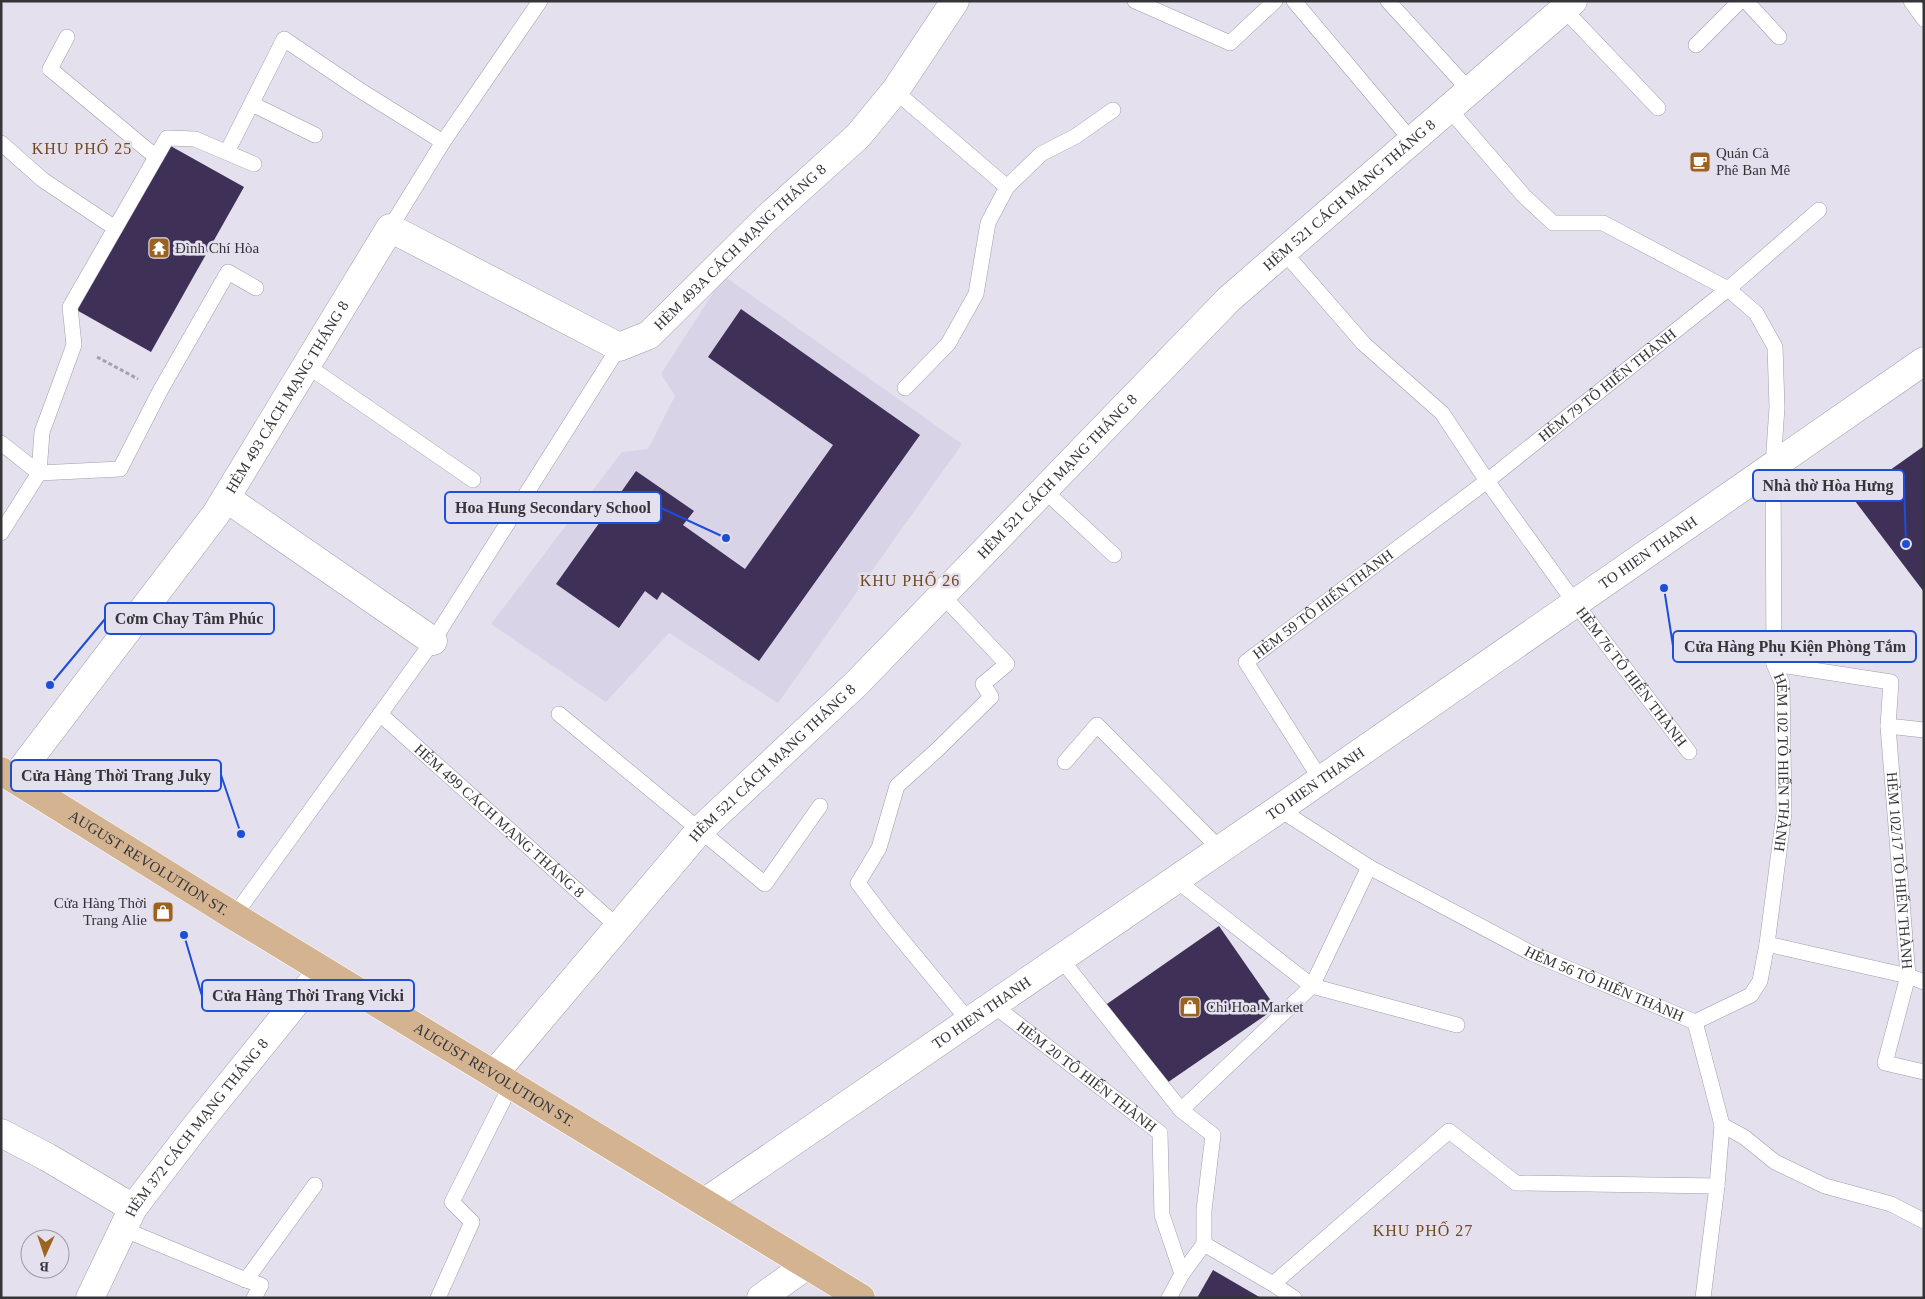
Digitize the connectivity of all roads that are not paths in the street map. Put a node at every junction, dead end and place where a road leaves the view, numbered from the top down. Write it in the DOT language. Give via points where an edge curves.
graph roads {
  1 [pos="540,1"];
  2 [pos="955,1"];
  3 [pos="1135,1"];
  4 [pos="1275,1"];
  5 [pos="1294,1"];
  6 [pos="1388,1"];
  7 [pos="1740,1"];
  8 [pos="1746,1"];
  9 [pos="1911,1"];
  10 [pos="1565,4"];
  11 [pos="1924,19"];
  12 [pos="67,37"];
  13 [pos="1779,37"];
  14 [pos="1696,46"];
  15 [pos="894,91"];
  16 [pos="1470,91"];
  17 [pos="252,104"];
  18 [pos="1658,108"];
  19 [pos="1449,109"];
  20 [pos="1113,110"];
  21 [pos="315,135"];
  22 [pos="1412,141"];
  23 [pos="1,142"];
  24 [pos="443,142"];
  25 [pos="227,152"];
  26 [pos="156,157"];
  27 [pos="254,164"];
  28 [pos="1006,187"];
  29 [pos="1819,210"];
  30 [pos="115,228"];
  31 [pos="390,228"];
  32 [pos="1284,252"];
  33 [pos="256,288"];
  34 [pos="1728,289"];
  35 [pos="619,347"];
  36 [pos="1924,361"];
  37 [pos="306,365"];
  38 [pos="905,388"];
  39 [pos="1,443"];
  40 [pos="1774,465"];
  41 [pos="39,473"];
  42 [pos="472,480"];
  43 [pos="1487,481"];
  44 [pos="1044,490"];
  45 [pos="226,498"];
  46 [pos="1,533"];
  47 [pos="1114,555"];
  48 [pos="942,596"];
  49 [pos="1575,603"];
  50 [pos="433,641"];
  51 [pos="1774,664"];
  52 [pos="380,714"];
  53 [pos="559,714"];
  54 [pos="1888,726"];
  55 [pos="1924,730"];
  56 [pos="1689,752"];
  57 [pos="1065,762"];
  58 [pos="8,775"];
  59 [pos="1321,780"];
  60 [pos="820,806"];
  61 [pos="1279,809"];
  62 [pos="700,830"];
  63 [pos="1220,849"];
  64 [pos="1369,867"];
  65 [pos="1176,880"];
  66 [pos="234,916"];
  67 [pos="618,927"];
  68 [pos="1767,944"];
  69 [pos="1061,959"];
  70 [pos="322,970"];
  71 [pos="1908,976"];
  72 [pos="1924,982"];
  73 [pos="1312,986"];
  74 [pos="993,1005"];
  75 [pos="969,1021"];
  76 [pos="1695,1022"];
  77 [pos="1457,1025"];
  78 [pos="1924,1072"];
  79 [pos="502,1079"];
  80 [pos="1182,1110"];
  81 [pos="1722,1125"];
  82 [pos="1,1133"];
  83 [pos="315,1185"];
  84 [pos="1717,1186"];
  85 [pos="705,1202"];
  86 [pos="128,1219"];
  87 [pos="1924,1221"];
  88 [pos="1204,1244"];
  89 [pos="807,1265"];
  90 [pos="1182,1274"];
  91 [pos="246,1280"];
  92 [pos="1273,1284"];
  93 [pos="90,1298"];
  94 [pos="254,1298"];
  95 [pos="438,1298"];
  96 [pos="761,1298"];
  97 [pos="861,1298"];
  98 [pos="1169,1298"];
  99 [pos="1294,1298"];
  100 [pos="1703,1298"];
  1 -- 24 [label="lane, HẺM 493 CÁCH MẠNG THÁNG 8"];
  2 -- 15 [label="street, HẺM 493A CÁCH MẠNG THÁNG 8"];
  3 -- 4 [label="lane" via="1230,43"];
  5 -- 22 [label="lane"];
  6 -- 16 [label="lane"];
  7 -- 14 [label="lane"];
  8 -- 13 [label="lane"];
  9 -- 11 [label="lane"];
  10 -- 16 [label="street, HẺM 521 CÁCH MẠNG THÁNG 8"];
  10 -- 18 [label="lane"];
  12 -- 26 [label="lane" via="50,69"];
  15 -- 28 [label="lane"];
  15 -- 35 [label="street, HẺM 493A CÁCH MẠNG THÁNG 8" via="858,136 767,218 649,335"];
  16 -- 19 [label="street, HẺM 521 CÁCH MẠNG THÁNG 8"];
  17 -- 21 [label="lane"];
  17 -- 24 [label="lane" via="284,39 358,90"];
  17 -- 25 [label="lane"];
  19 -- 22 [label="street, HẺM 521 CÁCH MẠNG THÁNG 8"];
  19 -- 34 [label="lane, HẺM 102 TÔ HIẾN THÀNH" via="1524,196 1553,223 1603,223"];
  20 -- 28 [label="lane" via="1076,136 1041,154"];
  22 -- 32 [label="street, HẺM 521 CÁCH MẠNG THÁNG 8"];
  23 -- 30 [label="lane" via="44,180"];
  24 -- 31 [label="lane, HẺM 493 CÁCH MẠNG THÁNG 8"];
  25 -- 26 [label="lane" via="195,139 167,138"];
  25 -- 27 [label="lane"];
  26 -- 30 [label="lane"];
  28 -- 38 [label="lane" via="988,223 976,294 948,344"];
  29 -- 34 [label="lane, HẺM 79 TÔ HIẾN THÀNH"];
  30 -- 41 [label="lane" via="70,307 74,345 42,432"];
  31 -- 35 [label="street"];
  31 -- 37 [label="street, HẺM 493 CÁCH MẠNG THÁNG 8"];
  32 -- 43 [label="lane" via="1364,344 1442,413"];
  32 -- 44 [label="street, HẺM 521 CÁCH MẠNG THÁNG 8" via="1229,299"];
  33 -- 41 [label="lane" via="228,272 120,469"];
  34 -- 40 [label="lane, HẺM 102 TÔ HIẾN THÀNH" via="1756,313 1775,347 1777,407"];
  34 -- 43 [label="lane, HẺM 79 TÔ HIẾN THÀNH"];
  35 -- 50 [label="lane"];
  36 -- 40 [label="street, TO HIEN THANH"];
  37 -- 42 [label="lane"];
  37 -- 45 [label="street, HẺM 493 CÁCH MẠNG THÁNG 8"];
  39 -- 41 [label="lane"];
  40 -- 49 [label="street, TO HIEN THANH"];
  40 -- 51 [label="lane, HẺM 102 TÔ HIẾN THÀNH"];
  41 -- 46 [label="lane"];
  43 -- 49 [label="lane"];
  43 -- 59 [label="lane, HẺM 59 TÔ HIẾN THÀNH" via="1246,662"];
  44 -- 47 [label="lane"];
  44 -- 48 [label="street, HẺM 521 CÁCH MẠNG THÁNG 8"];
  45 -- 50 [label="street, HẺM 493 CÁCH MẠNG THÁNG 8"];
  45 -- 58 [label="street, HẺM 493 CÁCH MẠNG THÁNG 8"];
  48 -- 62 [label="street, HẺM 521 CÁCH MẠNG THÁNG 8" via="856,684"];
  48 -- 75 [label="lane" via="1007,664 983,684 991,697 896,786 879,848 858,883"];
  49 -- 56 [label="lane, HẺM 76 TÔ HIẾN THÀNH"];
  49 -- 59 [label="street, TO HIEN THANH"];
  50 -- 52 [label="lane"];
  51 -- 54 [label="lane, HẺM 102/17 TÔ HIẾN THÀNH" via="1891,682"];
  51 -- 68 [label="lane, HẺM 102 TÔ HIẾN THÀNH" via="1782,683 1784,813"];
  52 -- 66 [label="lane"];
  52 -- 67 [label="lane, HẺM 499 CÁCH MẠNG THÁNG 8"];
  53 -- 62 [label="lane"];
  54 -- 55 [label="lane"];
  54 -- 71 [label="lane, HẺM 102/17 TÔ HIẾN THÀNH"];
  57 -- 63 [label="lane" via="1097,725"];
  58 -- 66 [label="main road, AUGUST REVOLUTION ST."];
  59 -- 61 [label="street, TO HIEN THANH"];
  60 -- 62 [label="lane" via="765,884"];
  61 -- 63 [label="street, TO HIEN THANH"];
  61 -- 64 [label="lane, HẺM 56 TÔ HIẾN THÀNH"];
  62 -- 67 [label="street, HẺM 521 CÁCH MẠNG THÁNG 8"];
  63 -- 65 [label="street, TO HIEN THANH"];
  64 -- 73 [label="lane"];
  64 -- 76 [label="lane, HẺM 56 TÔ HIẾN THÀNH" via="1531,953"];
  65 -- 69 [label="street, TO HIEN THANH"];
  65 -- 73 [label="lane"];
  66 -- 70 [label="main road, AUGUST REVOLUTION ST."];
  67 -- 79 [label="street, HẺM 521 CÁCH MẠNG THÁNG 8"];
  68 -- 71 [label="lane"];
  68 -- 76 [label="lane, HẺM 102 TÔ HIẾN THÀNH" via="1760,981 1751,995"];
  69 -- 74 [label="street, TO HIEN THANH"];
  69 -- 80 [label="lane"];
  70 -- 79 [label="main road, AUGUST REVOLUTION ST."];
  70 -- 86 [label="street, HẺM 372 CÁCH MẠNG THÁNG 8" via="196,1126"];
  71 -- 72 [label="lane"];
  71 -- 78 [label="lane, HẺM 102/17 TÔ HIẾN THÀNH" via="1885,1063"];
  73 -- 77 [label="lane"];
  73 -- 80 [label="lane"];
  74 -- 75 [label="street, TO HIEN THANH"];
  74 -- 90 [label="lane, HẺM 20 TÔ HIẾN THÀNH" via="1160,1133 1162,1215"];
  75 -- 85 [label="street, TO HIEN THANH"];
  76 -- 81 [label="lane, HẺM 56 TÔ HIẾN THÀNH"];
  79 -- 85 [label="main road, AUGUST REVOLUTION ST."];
  79 -- 95 [label="lane" via="452,1202 472,1222"];
  80 -- 88 [label="lane" via="1213,1135 1204,1210"];
  81 -- 84 [label="lane, HẺM 56 TÔ HIẾN THÀNH"];
  81 -- 87 [label="lane" via="1744,1136 1775,1162 1825,1186 1892,1204"];
  82 -- 86 [label="street" via="47,1157"];
  83 -- 91 [label="lane"];
  84 -- 92 [label="lane" via="1516,1184 1449,1131"];
  84 -- 100 [label="lane, HẺM 56 TÔ HIẾN THÀNH"];
  85 -- 89 [label="main road, AUGUST REVOLUTION ST."];
  86 -- 91 [label="lane"];
  86 -- 93 [label="street, HẺM 372 CÁCH MẠNG THÁNG 8"];
  88 -- 90 [label="lane"];
  88 -- 92 [label="lane"];
  89 -- 96 [label="street"];
  89 -- 97 [label="main road, AUGUST REVOLUTION ST."];
  90 -- 98 [label="lane"];
  91 -- 94 [label="lane" via="260,1285"];
  92 -- 99 [label="lane"];
}
